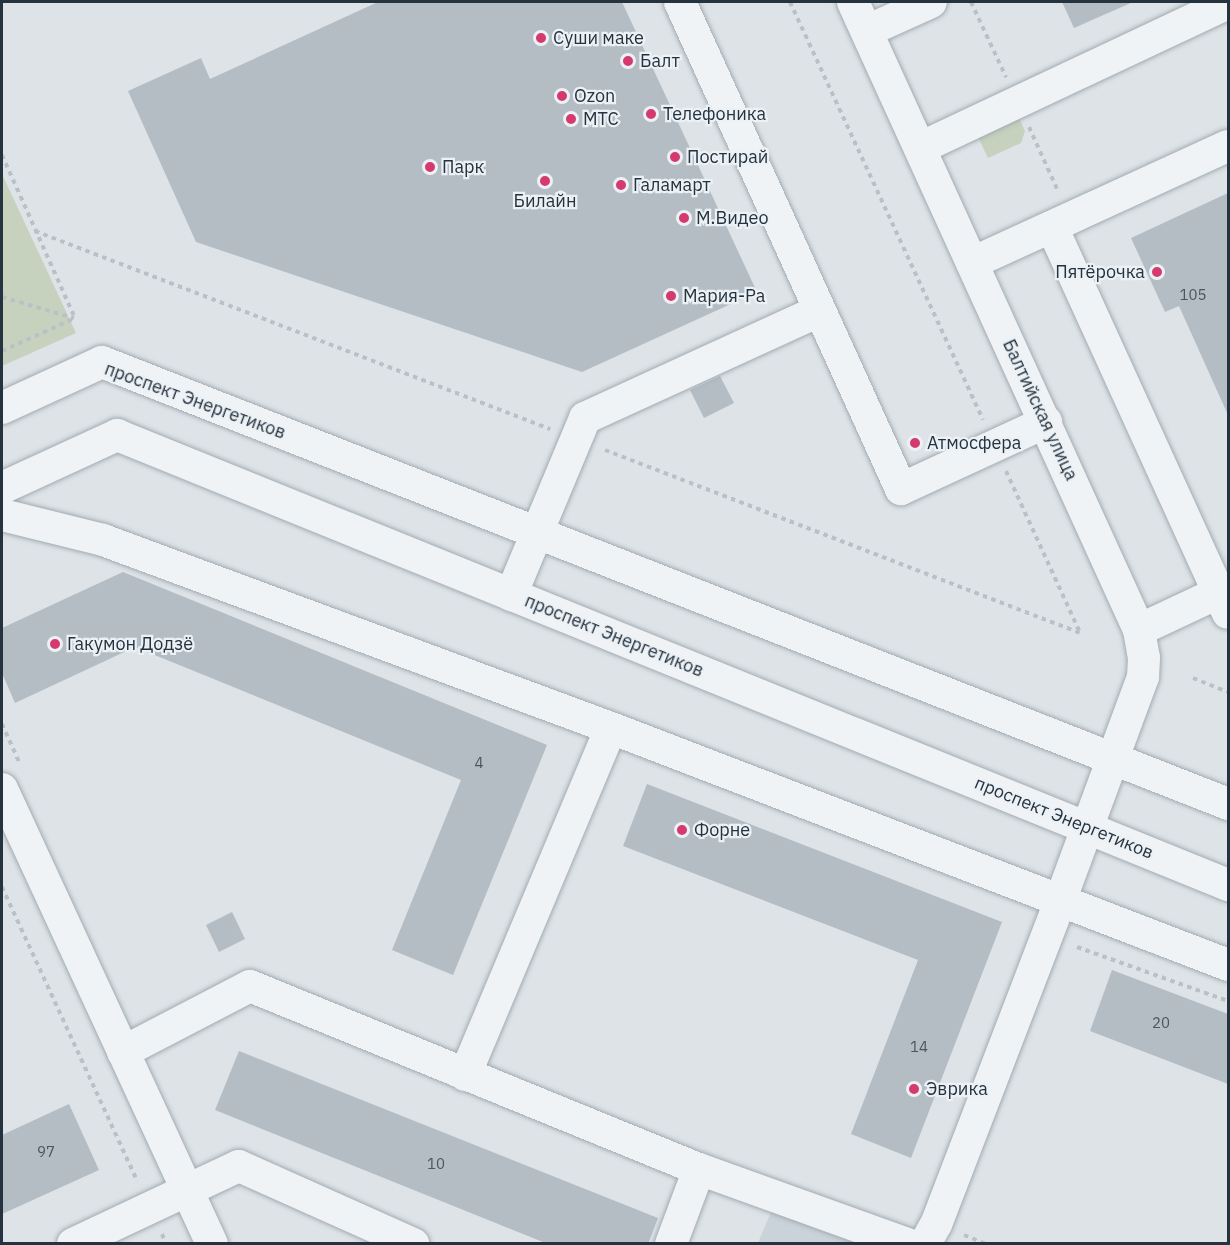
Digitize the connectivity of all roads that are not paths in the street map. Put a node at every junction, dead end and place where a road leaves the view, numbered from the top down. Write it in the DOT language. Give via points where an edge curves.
graph roads {
  1 [pos="680,2"];
  2 [pos="853,2"];
  3 [pos="931,2"];
  4 [pos="1228,3"];
  5 [pos="867,31"];
  6 [pos="1228,146"];
  7 [pos="920,148"];
  8 [pos="1052,226"];
  9 [pos="972,263"];
  10 [pos="819,311"];
  11 [pos="2,408"];
  12 [pos="1046,422"];
  13 [pos="2,488"];
  14 [pos="2,515"];
  15 [pos="537,533"];
  16 [pos="511,595"];
  17 [pos="1223,603"];
  18 [pos="1139,630"];
  19 [pos="611,728"];
  20 [pos="1114,759"];
  21 [pos="2,789"];
  22 [pos="1228,804"];
  23 [pos="1088,828"];
  24 [pos="1228,885"];
  25 [pos="1061,899"];
  26 [pos="1228,965"];
  27 [pos="123,1052"];
  28 [pos="465,1075"];
  29 [pos="699,1169"];
  30 [pos="186,1188"];
  31 [pos="73,1244"];
  32 [pos="212,1244"];
  33 [pos="412,1244"];
  34 [pos="671,1244"];
  35 [pos="907,1244"];
  36 [pos="925,1244"];
  1 -- 10 [label="street"];
  2 -- 5 [label="street, Балтийская улица"];
  3 -- 5 [label="street"];
  4 -- 7 [label="street"];
  5 -- 7 [label="street, Балтийская улица"];
  6 -- 8 [label="street"];
  7 -- 9 [label="street, Балтийская улица"];
  8 -- 9 [label="street"];
  8 -- 17 [label="street"];
  9 -- 12 [label="street, Балтийская улица"];
  10 -- 12 [label="street" via="901,489"];
  10 -- 15 [label="street" via="585,418"];
  11 -- 15 [label="street, проспект Энергетиков" via="102,362"];
  12 -- 18 [label="street, Балтийская улица"];
  13 -- 16 [label="street, проспект Энергетиков" via="117,435"];
  14 -- 19 [label="street" via="103,540"];
  15 -- 16 [label="street"];
  15 -- 20 [label="street, проспект Энергетиков"];
  16 -- 23 [label="street, проспект Энергетиков"];
  17 -- 18 [label="street"];
  18 -- 20 [label="street, Балтийская улица" via="1143,677"];
  19 -- 25 [label="street"];
  19 -- 28 [label="street"];
  20 -- 22 [label="street, проспект Энергетиков"];
  20 -- 23 [label="street, Балтийская улица"];
  21 -- 27 [label="street"];
  23 -- 24 [label="street, проспект Энергетиков"];
  23 -- 25 [label="street, Балтийская улица"];
  25 -- 26 [label="street"];
  25 -- 36 [label="street, Балтийская улица"];
  27 -- 28 [label="street" via="250,986"];
  27 -- 30 [label="street"];
  28 -- 29 [label="street"];
  29 -- 34 [label="street"];
  29 -- 35 [label="street"];
  30 -- 31 [label="street"];
  30 -- 32 [label="street"];
  30 -- 33 [label="street" via="239,1166"];
}
